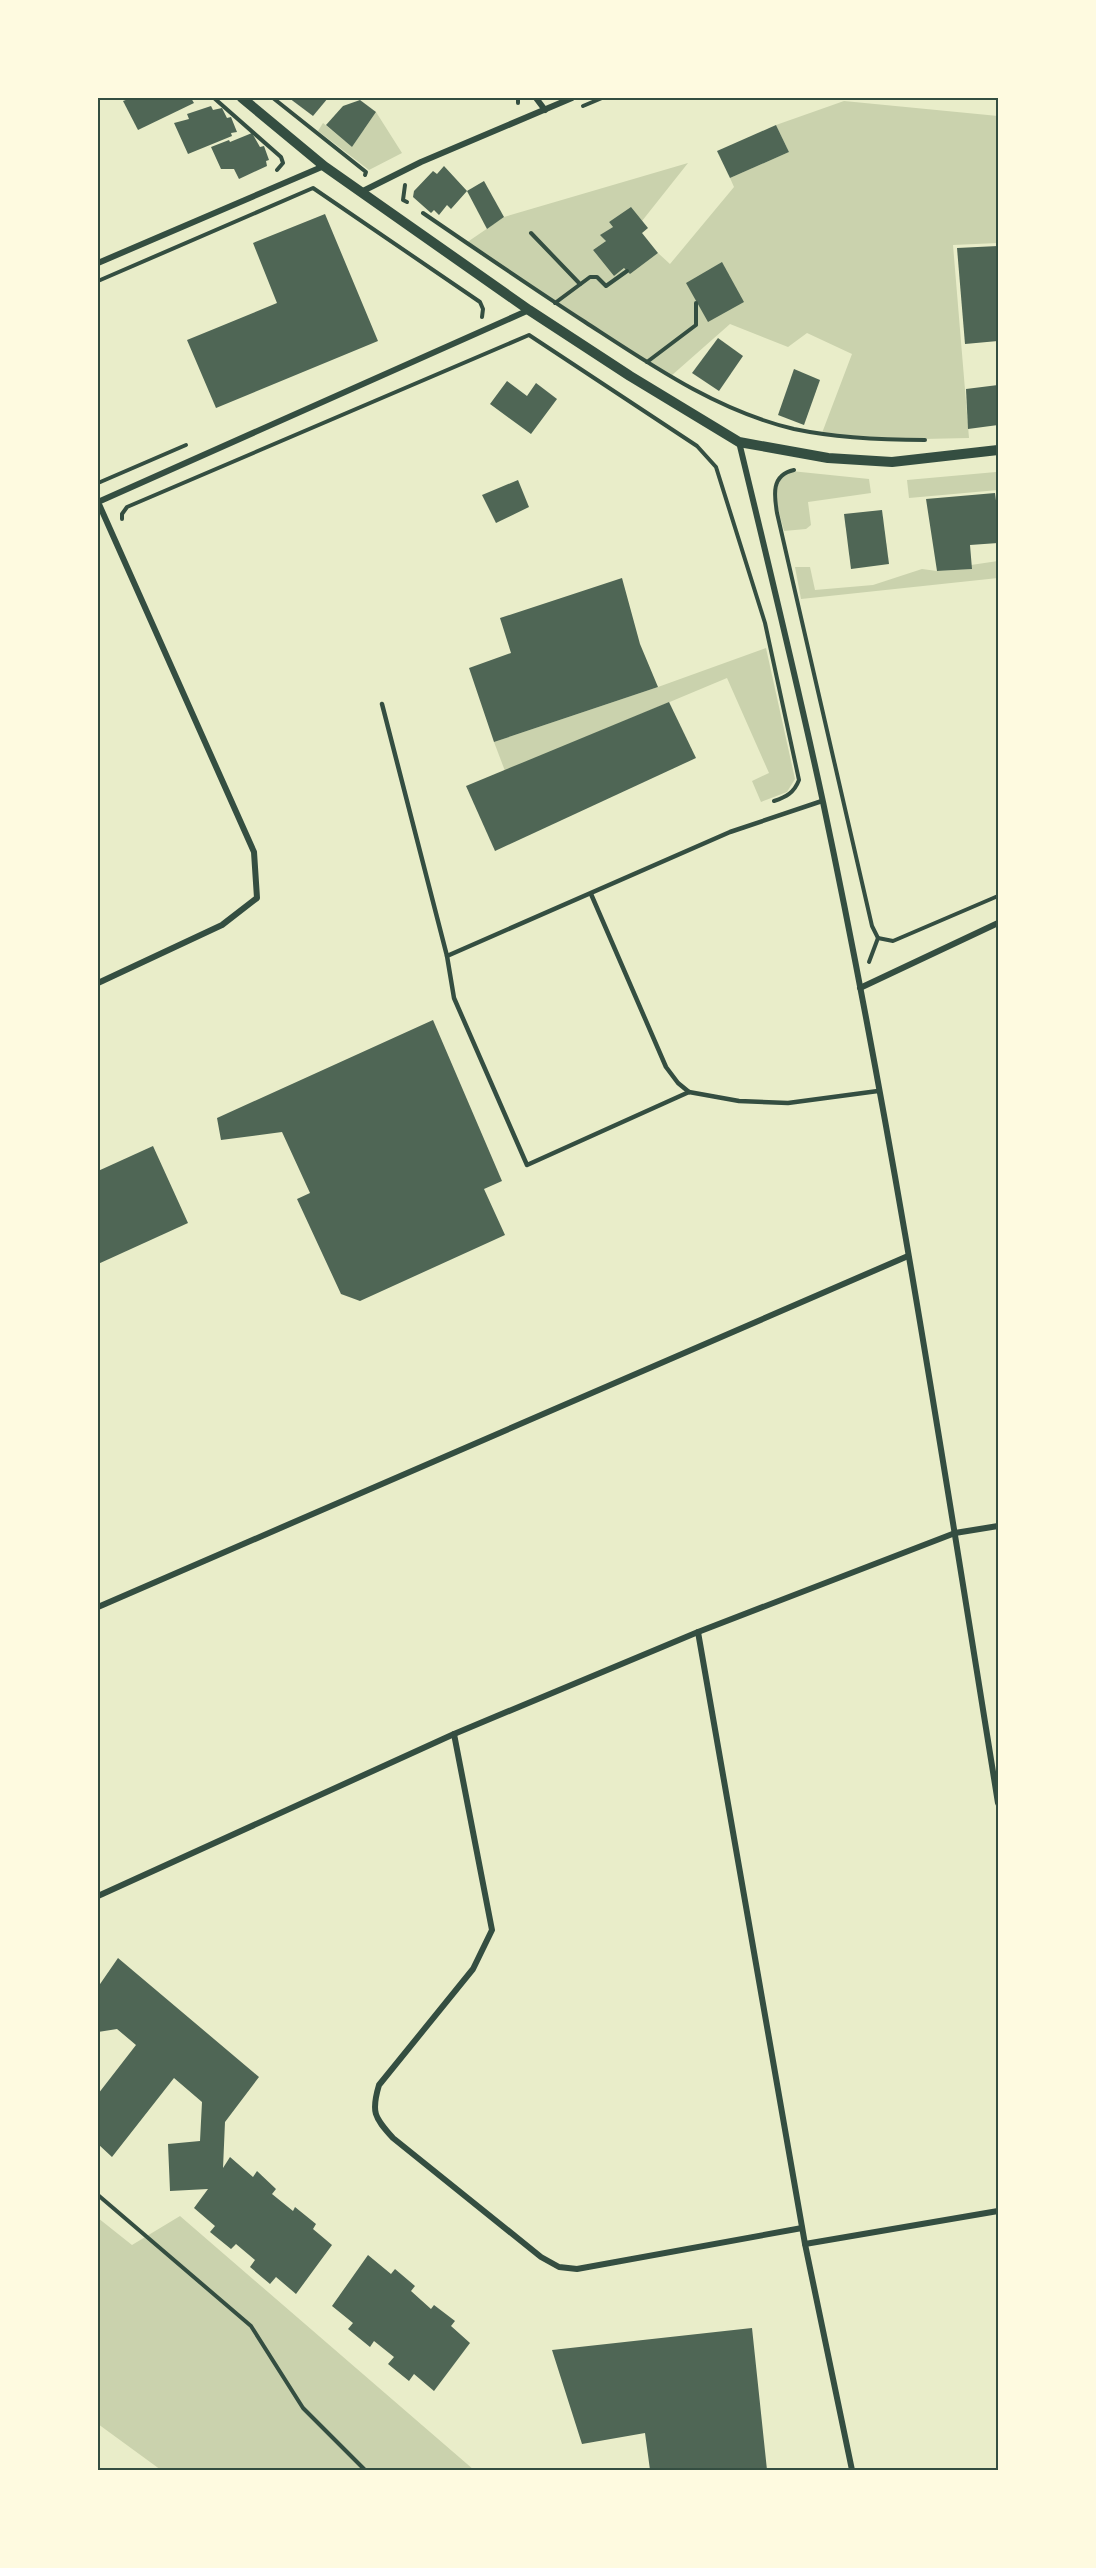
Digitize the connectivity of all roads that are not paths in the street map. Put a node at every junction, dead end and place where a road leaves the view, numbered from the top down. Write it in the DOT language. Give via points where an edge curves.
graph roads {
  1 [pos="242,98"];
  2 [pos="536,98"];
  3 [pos="572,98"];
  4 [pos="545,110"];
  5 [pos="324,166"];
  6 [pos="361,192"];
  7 [pos="98,263"];
  8 [pos="529,310"];
  9 [pos="740,442"];
  10 [pos="999,450"];
  11 [pos="98,502"];
  12 [pos="382,704"];
  13 [pos="822,801"];
  14 [pos="591,894"];
  15 [pos="999,922"];
  16 [pos="447,956"];
  17 [pos="98,983"];
  18 [pos="860,988"];
  19 [pos="878,1091"];
  20 [pos="689,1092"];
  21 [pos="908,1256"];
  22 [pos="999,1526"];
  23 [pos="954,1533"];
  24 [pos="98,1607"];
  25 [pos="698,1632"];
  26 [pos="454,1734"];
  27 [pos="999,1803"];
  28 [pos="98,1896"];
  29 [pos="999,2211"];
  30 [pos="802,2228"];
  31 [pos="805,2244"];
  32 [pos="852,2470"];
  1 -- 5 [label="street"];
  2 -- 4 [label="street"];
  3 -- 4 [label="street"];
  4 -- 6 [label="street"];
  5 -- 6 [label="street"];
  5 -- 7 [label="street"];
  6 -- 8 [label="street"];
  8 -- 9 [label="street"];
  8 -- 11 [label="street"];
  9 -- 10 [label="street" via="820,457 892,462"];
  9 -- 13 [label="street"];
  11 -- 17 [label="street" via="254,852 257,898 222,925"];
  12 -- 16 [label="lane"];
  13 -- 14 [label="lane" via="730,832"];
  13 -- 18 [label="street"];
  14 -- 16 [label="lane"];
  14 -- 20 [label="lane" via="666,1067"];
  15 -- 18 [label="street"];
  16 -- 20 [label="lane" via="454,998 527,1165"];
  18 -- 19 [label="street"];
  19 -- 20 [label="lane" via="788,1103 739,1101"];
  19 -- 21 [label="street"];
  21 -- 23 [label="street"];
  21 -- 24 [label="street"];
  22 -- 23 [label="street"];
  23 -- 25 [label="street"];
  23 -- 27 [label="street"];
  25 -- 26 [label="street"];
  25 -- 30 [label="street"];
  26 -- 28 [label="street"];
  26 -- 30 [label="street" via="492,1930 472,1969 380,2085 373,2106 378,2122 541,2258 559,2267 577,2269"];
  29 -- 31 [label="street"];
  30 -- 31 [label="street"];
  31 -- 32 [label="street"];
}
